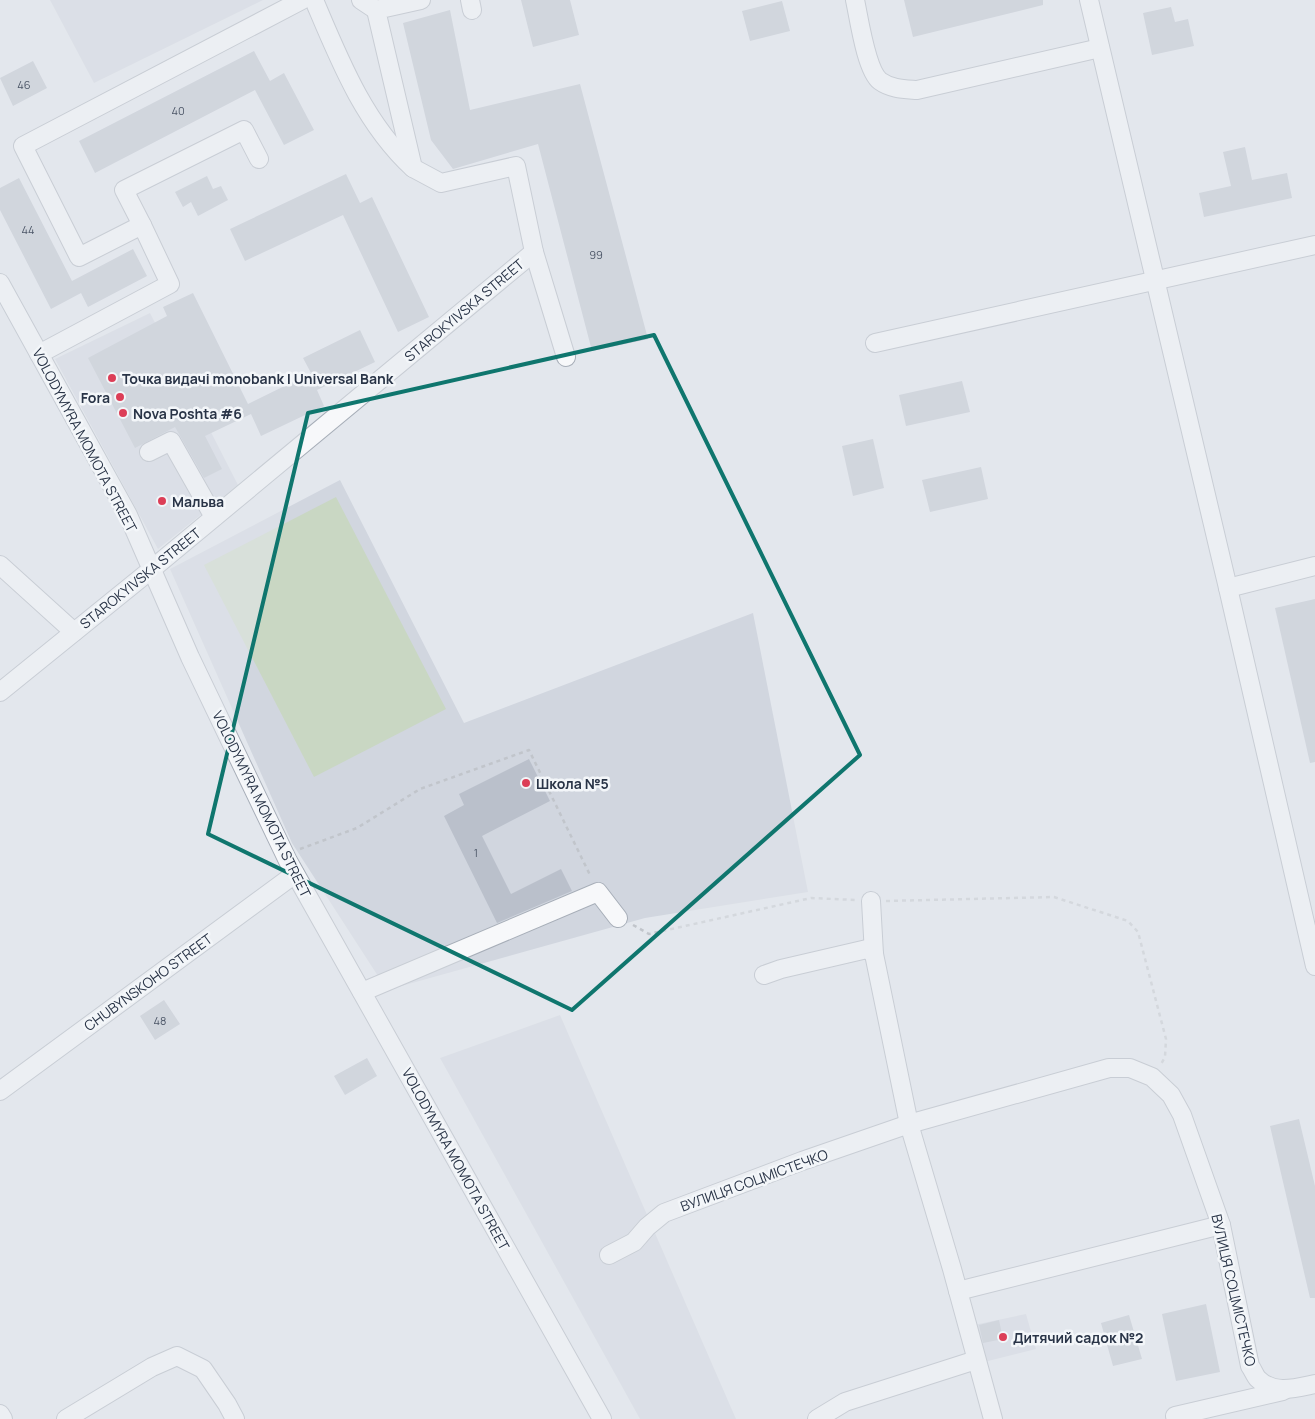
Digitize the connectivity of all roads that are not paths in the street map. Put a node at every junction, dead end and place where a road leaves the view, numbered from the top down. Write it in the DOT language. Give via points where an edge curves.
graph roads {
  1 [pos="312,0"];
  2 [pos="361,0"];
  3 [pos="421,0"];
  4 [pos="855,0"];
  5 [pos="1089,0"];
  6 [pos="376,10"];
  7 [pos="1100,48"];
  8 [pos="259,159"];
  9 [pos="413,168"];
  10 [pos="142,224"];
  11 [pos="1315,245"];
  12 [pos="534,252"];
  13 [pos="1155,280"];
  14 [pos="0,283"];
  15 [pos="875,343"];
  16 [pos="39,354"];
  17 [pos="566,357"];
  18 [pos="149,452"];
  19 [pos="214,517"];
  20 [pos="0,565"];
  21 [pos="1315,566"];
  22 [pos="152,569"];
  23 [pos="1228,588"];
  24 [pos="74,632"];
  25 [pos="0,692"];
  26 [pos="295,874"];
  27 [pos="871,901"];
  28 [pos="618,918"];
  29 [pos="874,954"];
  30 [pos="1315,966"];
  31 [pos="764,974"];
  32 [pos="362,992"];
  33 [pos="0,1091"];
  34 [pos="909,1124"];
  35 [pos="1221,1225"];
  36 [pos="609,1255"];
  37 [pos="958,1291"];
  38 [pos="976,1360"];
  39 [pos="1315,1384"];
  40 [pos="1288,1390"];
  41 [pos="0,1414"];
  42 [pos="1175,1416"];
  43 [pos="3,1419"];
  44 [pos="66,1419"];
  45 [pos="235,1419"];
  46 [pos="602,1419"];
  47 [pos="817,1419"];
  48 [pos="993,1419"];
  1 -- 9 [label="street" via="344,70 374,122 397,153"];
  1 -- 10 [label="street" via="23,146 79,257"];
  2 -- 6 [label="street"];
  3 -- 6 [label="street"];
  4 -- 7 [label="street" via="870,64 879,80 897,89 917,90"];
  5 -- 7 [label="street"];
  6 -- 9 [label="street"];
  7 -- 13 [label="street"];
  8 -- 10 [label="street" via="244,130 124,190"];
  9 -- 12 [label="street" via="441,183 516,166"];
  10 -- 16 [label="street" via="170,284"];
  11 -- 13 [label="street"];
  12 -- 17 [label="street"];
  12 -- 19 [label="street, STAROKYIVSKA STREET"];
  13 -- 15 [label="street"];
  13 -- 23 [label="street"];
  14 -- 16 [label="street, VOLODYMYRA MOMOTA STREET"];
  16 -- 22 [label="street, VOLODYMYRA MOMOTA STREET" via="128,515"];
  18 -- 19 [label="street" via="171,441"];
  19 -- 22 [label="street, STAROKYIVSKA STREET"];
  20 -- 24 [label="street"];
  21 -- 23 [label="street"];
  22 -- 24 [label="street, STAROKYIVSKA STREET"];
  22 -- 26 [label="street, VOLODYMYRA MOMOTA STREET" via="190,658"];
  23 -- 30 [label="street"];
  24 -- 25 [label="street, STAROKYIVSKA STREET"];
  26 -- 32 [label="street, VOLODYMYRA MOMOTA STREET"];
  26 -- 33 [label="street, CHUBYNSKOHO STREET"];
  27 -- 29 [label="street"];
  28 -- 32 [label="street" via="598,892"];
  29 -- 31 [label="street" via="867,949"];
  29 -- 34 [label="street"];
  32 -- 46 [label="street, VOLODYMYRA MOMOTA STREET"];
  34 -- 35 [label="street, ВУЛИЦЯ СОЦМІСТЕЧКО" via="1109,1068 1130,1068 1152,1077 1171,1095 1182,1115"];
  34 -- 36 [label="street, ВУЛИЦЯ СОЦМІСТЕЧКО" via="664,1213 634,1242"];
  34 -- 37 [label="street"];
  35 -- 37 [label="street"];
  35 -- 40 [label="street, ВУЛИЦЯ СОЦМІСТЕЧКО" via="1250,1366 1257,1379 1270,1388"];
  37 -- 38 [label="street"];
  38 -- 47 [label="street" via="845,1402"];
  38 -- 48 [label="street"];
  39 -- 40 [label="street, ВУЛИЦЯ СОЦМІСТЕЧКО"];
  40 -- 42 [label="street"];
  41 -- 43 [label="street"];
  44 -- 45 [label="street" via="152,1367 177,1356 203,1369"];
}
